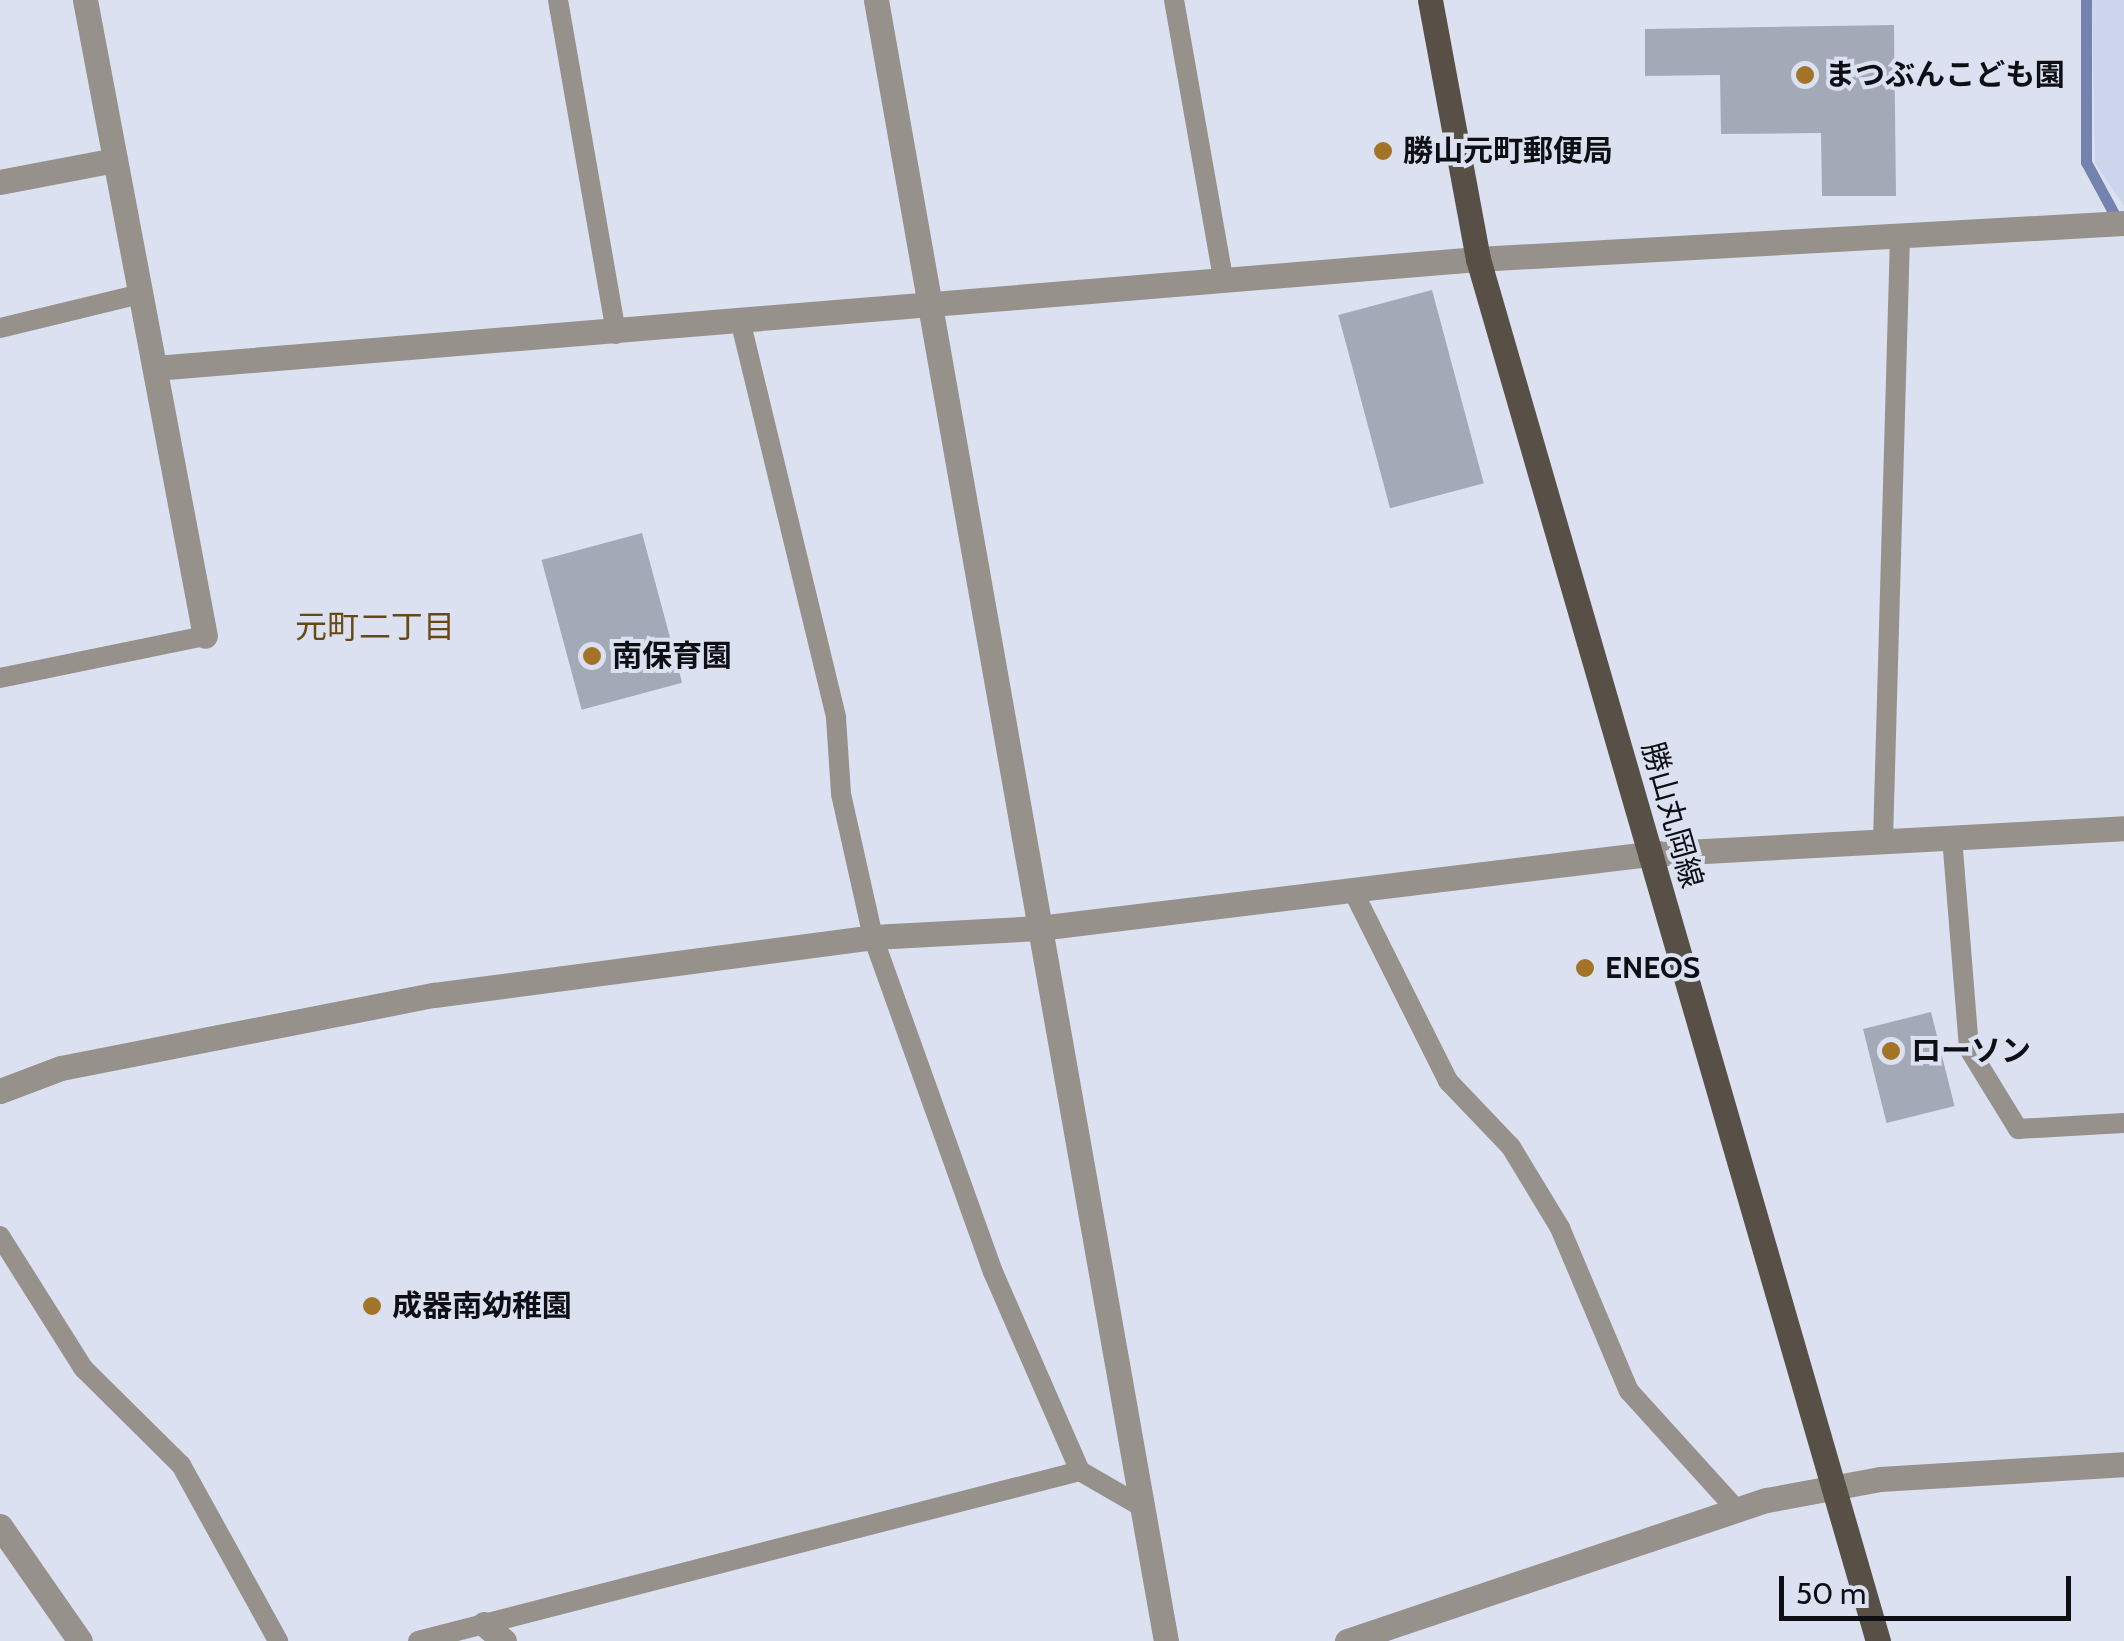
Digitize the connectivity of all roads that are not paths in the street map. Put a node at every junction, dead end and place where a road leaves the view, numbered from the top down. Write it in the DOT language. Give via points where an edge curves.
graph roads {
  1 [pos="85,0"];
  2 [pos="558,0"];
  3 [pos="876,0"];
  4 [pos="1174,0"];
  5 [pos="1430,0"];
  6 [pos="115,160"];
  7 [pos="0,182"];
  8 [pos="2124,222"];
  9 [pos="1900,235"];
  10 [pos="1478,259"];
  11 [pos="1222,279"];
  12 [pos="140,294"];
  13 [pos="931,306"];
  14 [pos="741,324"];
  15 [pos="0,328"];
  16 [pos="616,334"];
  17 [pos="155,368"];
  18 [pos="205,636"];
  19 [pos="0,678"];
  20 [pos="2124,828"];
  21 [pos="1952,837"];
  22 [pos="1883,841"];
  23 [pos="1649,854"];
  24 [pos="1352,890"];
  25 [pos="1039,928"];
  26 [pos="873,937"];
  27 [pos="0,1090"];
  28 [pos="2124,1124"];
  29 [pos="0,1236"];
  30 [pos="2124,1464"];
  31 [pos="1080,1472"];
  32 [pos="1836,1486"];
  33 [pos="1139,1505"];
  34 [pos="1736,1509"];
  35 [pos="0,1526"];
  36 [pos="494,1633"];
  37 [pos="80,1641"];
  38 [pos="278,1641"];
  39 [pos="418,1641"];
  40 [pos="1166,1641"];
  41 [pos="1347,1641"];
  42 [pos="1878,1641"];
  1 -- 6 [label="street"];
  2 -- 16 [label="lane"];
  3 -- 13 [label="street"];
  4 -- 11 [label="lane"];
  5 -- 10 [label="main road, 勝山丸岡線"];
  6 -- 7 [label="street"];
  6 -- 12 [label="street"];
  8 -- 9 [label="street"];
  9 -- 10 [label="street"];
  9 -- 22 [label="lane"];
  10 -- 11 [label="street"];
  10 -- 23 [label="main road, 勝山丸岡線"];
  11 -- 13 [label="street"];
  12 -- 15 [label="lane"];
  12 -- 17 [label="street"];
  13 -- 14 [label="street"];
  13 -- 25 [label="street"];
  14 -- 16 [label="street"];
  14 -- 26 [label="lane" via="836,718 840,794"];
  16 -- 17 [label="street"];
  17 -- 18 [label="street"];
  18 -- 19 [label="lane"];
  20 -- 21 [label="street"];
  21 -- 22 [label="street"];
  21 -- 28 [label="lane" via="1970,1048 1998,1097 2018,1129"];
  22 -- 23 [label="street"];
  23 -- 24 [label="street"];
  23 -- 32 [label="main road, 勝山丸岡線"];
  24 -- 25 [label="street"];
  24 -- 34 [label="lane" via="1448,1081 1510,1147 1560,1228 1629,1391"];
  25 -- 26 [label="street"];
  25 -- 33 [label="street"];
  26 -- 27 [label="street" via="434,995 62,1068"];
  26 -- 31 [label="lane" via="993,1272"];
  29 -- 38 [label="lane" via="83,1368 181,1465"];
  30 -- 32 [label="street"];
  31 -- 33 [label="lane"];
  31 -- 36 [label="lane"];
  32 -- 34 [label="street"];
  32 -- 42 [label="main road, 勝山丸岡線"];
  33 -- 40 [label="street"];
  34 -- 41 [label="street"];
  35 -- 37 [label="street"];
  36 -- 39 [label="lane"];
}
